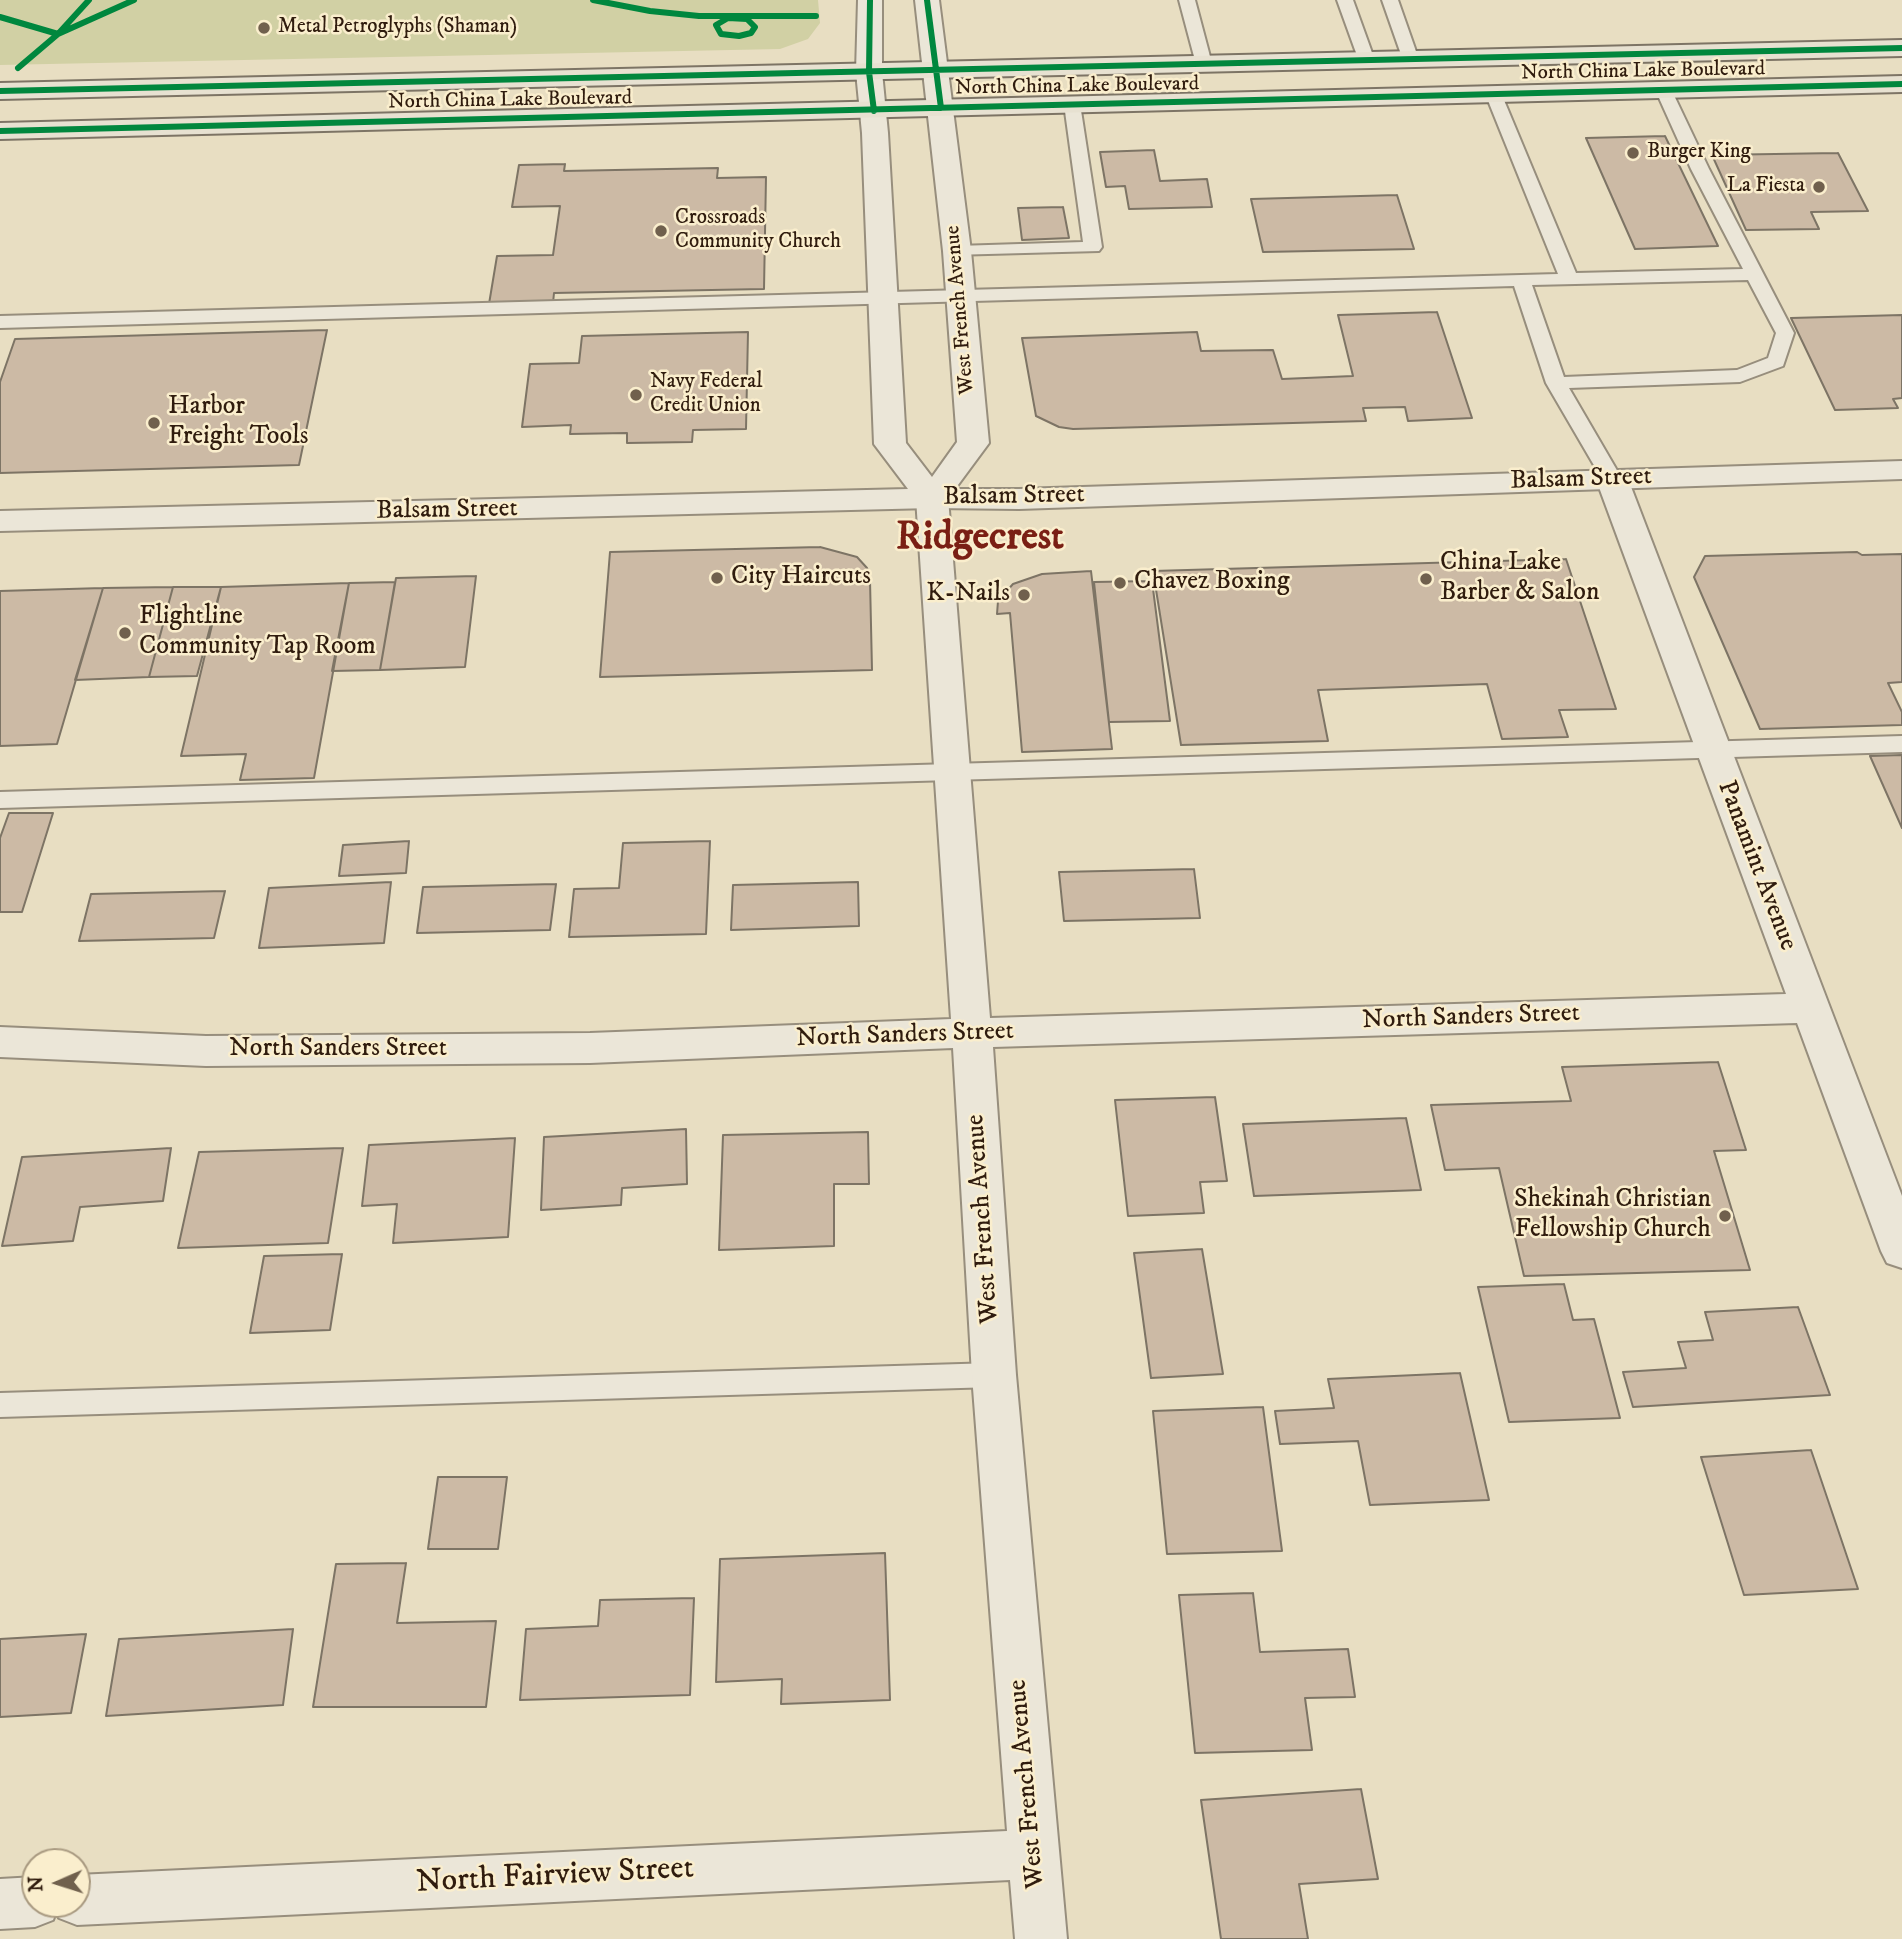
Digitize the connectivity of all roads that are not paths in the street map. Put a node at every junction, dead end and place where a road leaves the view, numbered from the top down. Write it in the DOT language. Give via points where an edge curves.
graph roads {
  1 [pos="870,0"];
  2 [pos="927,0"];
  3 [pos="1187,0"];
  4 [pos="1345,0"];
  5 [pos="1390,0"];
  6 [pos="1902,48"];
  7 [pos="1583,54"];
  8 [pos="1411,60"];
  9 [pos="1367,61"];
  10 [pos="1204,64"];
  11 [pos="937,71"];
  12 [pos="869,72"];
  13 [pos="399,83"];
  14 [pos="1902,84"];
  15 [pos="1663,89"];
  16 [pos="0,91"];
  17 [pos="1493,93"];
  18 [pos="1284,99"];
  19 [pos="1072,104"];
  20 [pos="941,108"];
  21 [pos="874,111"];
  22 [pos="0,122"];
  23 [pos="0,131"];
  24 [pos="957,251"];
  25 [pos="1756,274"];
  26 [pos="1569,278"];
  27 [pos="1521,280"];
  28 [pos="960,296"];
  29 [pos="882,299"];
  30 [pos="0,322"];
  31 [pos="1556,383"];
  32 [pos="1902,470"];
  33 [pos="1612,479"];
  34 [pos="932,498"];
  35 [pos="0,521"];
  36 [pos="1902,744"];
  37 [pos="1712,750"];
  38 [pos="953,770"];
  39 [pos="0,800"];
  40 [pos="1809,1008"];
  41 [pos="972,1033"];
  42 [pos="0,1042"];
  43 [pos="1902,1251"];
  44 [pos="994,1375"];
  45 [pos="0,1405"];
  46 [pos="1033,1854"];
  47 [pos="91,1899"];
  48 [pos="21,1903"];
  49 [pos="0,1904"];
  50 [pos="1041,1939"];
  1 -- 12 [label="street"];
  2 -- 11 [label="street, West French Avenue"];
  3 -- 10 [label="lane"];
  4 -- 9 [label="lane"];
  5 -- 8 [label="lane"];
  6 -- 7 [label="main road, North China Lake Boulevard"];
  7 -- 8 [label="main road, North China Lake Boulevard"];
  7 -- 18 [label="main road" via="1567,66 1545,71 1339,78 1301,88"];
  8 -- 9 [label="main road, North China Lake Boulevard"];
  9 -- 10 [label="main road, North China Lake Boulevard"];
  10 -- 11 [label="main road, North China Lake Boulevard"];
  11 -- 12 [label="main road, North China Lake Boulevard"];
  11 -- 20 [label="street, West French Avenue"];
  12 -- 13 [label="main road, North China Lake Boulevard"];
  12 -- 21 [label="street"];
  13 -- 16 [label="main road, North China Lake Boulevard"];
  13 -- 22 [label="main road" via="334,99 41,108"];
  14 -- 15 [label="main road, North China Lake Boulevard"];
  15 -- 17 [label="main road, North China Lake Boulevard"];
  15 -- 25 [label="lane"];
  17 -- 18 [label="main road, North China Lake Boulevard"];
  17 -- 26 [label="lane"];
  18 -- 19 [label="main road, North China Lake Boulevard"];
  19 -- 20 [label="main road, North China Lake Boulevard"];
  19 -- 24 [label="lane" via="1093,247"];
  20 -- 21 [label="main road, North China Lake Boulevard"];
  20 -- 24 [label="street, West French Avenue"];
  21 -- 23 [label="main road, North China Lake Boulevard"];
  21 -- 29 [label="street"];
  24 -- 28 [label="street, West French Avenue"];
  25 -- 26 [label="lane"];
  25 -- 31 [label="lane" via="1785,333 1776,362 1740,376"];
  26 -- 27 [label="lane"];
  27 -- 28 [label="lane"];
  27 -- 31 [label="lane"];
  28 -- 29 [label="lane"];
  28 -- 34 [label="street, West French Avenue" via="973,443"];
  29 -- 30 [label="lane"];
  29 -- 34 [label="street" via="890,444"];
  31 -- 33 [label="lane"];
  32 -- 33 [label="street, Balsam Street"];
  33 -- 34 [label="street, Balsam Street"];
  33 -- 37 [label="street, Panamint Avenue"];
  34 -- 35 [label="street, Balsam Street"];
  34 -- 38 [label="street, West French Avenue"];
  36 -- 37 [label="lane"];
  37 -- 38 [label="lane"];
  37 -- 40 [label="street, Panamint Avenue"];
  38 -- 39 [label="lane"];
  38 -- 41 [label="street, West French Avenue"];
  40 -- 41 [label="street, North Sanders Street"];
  40 -- 43 [label="street, Panamint Avenue"];
  41 -- 42 [label="street, North Sanders Street" via="576,1049 206,1051"];
  41 -- 44 [label="street, West French Avenue"];
  44 -- 45 [label="lane"];
  44 -- 46 [label="street, West French Avenue"];
  46 -- 47 [label="street, North Fairview Street"];
  46 -- 50 [label="street, West French Avenue"];
  48 -- 49 [label="street"];
}
